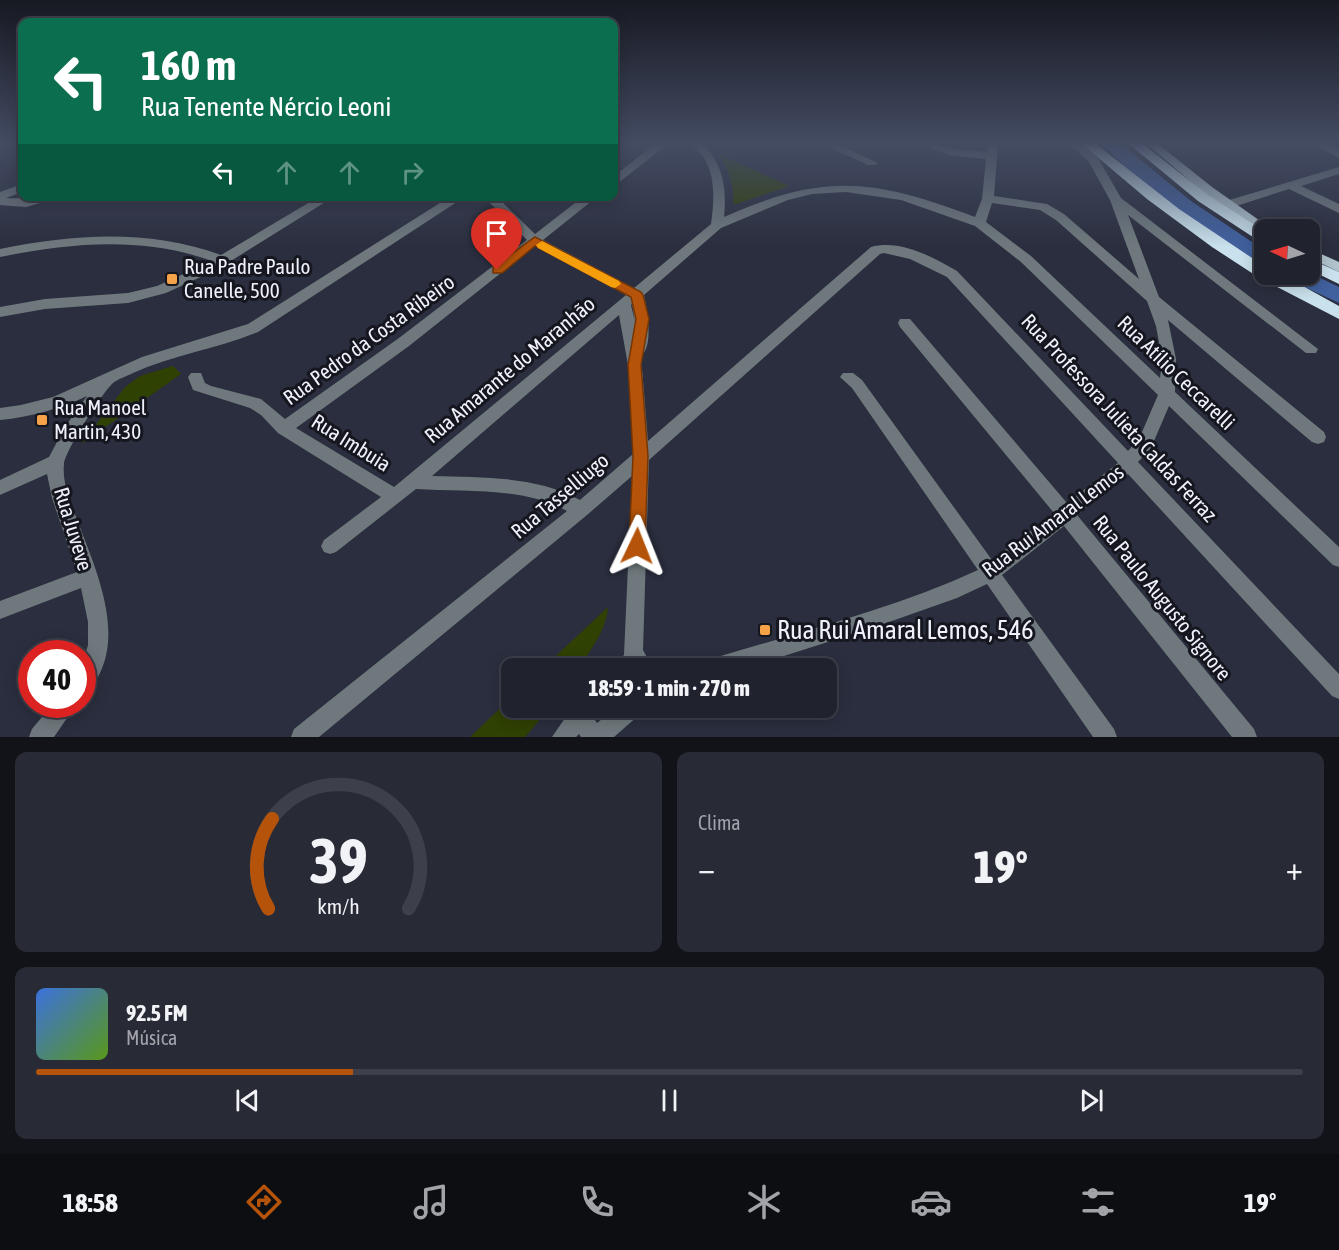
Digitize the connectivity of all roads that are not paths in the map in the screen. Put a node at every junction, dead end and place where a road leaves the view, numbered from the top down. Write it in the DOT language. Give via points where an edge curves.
graph roads {
  1 [pos="717,178"];
  2 [pos="990,178"];
  3 [pos="1104,178"];
  4 [pos="1128,178"];
  5 [pos="1178,178"];
  6 [pos="1194,178"];
  7 [pos="1312,178"];
  8 [pos="1290,185"];
  9 [pos="18,189"];
  10 [pos="0,196"];
  11 [pos="988,199"];
  12 [pos="1116,200"];
  13 [pos="0,201"];
  14 [pos="35,201"];
  15 [pos="321,201"];
  16 [pos="452,201"];
  17 [pos="494,201"];
  18 [pos="586,201"];
  19 [pos="1230,204"];
  20 [pos="1339,209"];
  21 [pos="1254,221"];
  22 [pos="979,223"];
  23 [pos="717,225"];
  24 [pos="1254,231"];
  25 [pos="535,241"];
  26 [pos="0,253"];
  27 [pos="1320,258"];
  28 [pos="222,260"];
  29 [pos="1254,267"];
  30 [pos="1339,268"];
  31 [pos="1320,269"];
  32 [pos="1339,279"];
  33 [pos="841,281"];
  34 [pos="1287,285"];
  35 [pos="1152,297"];
  36 [pos="631,299"];
  37 [pos="0,312"];
  38 [pos="1339,313"];
  39 [pos="905,322"];
  40 [pos="1311,349"];
  41 [pos="196,377"];
  42 [pos="848,377"];
  43 [pos="105,382"];
  44 [pos="1167,392"];
  45 [pos="0,414"];
  46 [pos="284,428"];
  47 [pos="1318,437"];
  48 [pos="641,456"];
  49 [pos="55,462"];
  50 [pos="1129,462"];
  51 [pos="413,482"];
  52 [pos="0,488"];
  53 [pos="393,496"];
  54 [pos="581,510"];
  55 [pos="1065,515"];
  56 [pos="330,546"];
  57 [pos="1339,559"];
  58 [pos="989,574"];
  59 [pos="87,577"];
  60 [pos="0,610"];
  61 [pos="96,656"];
  62 [pos="634,658"];
  63 [pos="746,658"];
  64 [pos="1339,689"];
  65 [pos="55,718"];
  66 [pos="577,718"];
  67 [pos="585,718"];
  68 [pos="620,718"];
  69 [pos="40,737"];
  70 [pos="302,737"];
  71 [pos="563,737"];
  72 [pos="596,737"];
  73 [pos="1106,737"];
  74 [pos="1246,737"];
  1 -- 23 [label="street"];
  2 -- 11 [label="street"];
  3 -- 12 [label="street, Rua Rui Amaral Lemos"];
  4 -- 29 [label="highway" via="1210,241"];
  5 -- 24 [label="highway"];
  6 -- 19 [label="main road"];
  7 -- 8 [label="street"];
  8 -- 19 [label="street"];
  8 -- 20 [label="street"];
  9 -- 10 [label="street"];
  11 -- 22 [label="street"];
  11 -- 35 [label="street" via="1047,208"];
  12 -- 35 [label="street, Rua Rui Amaral Lemos"];
  12 -- 40 [label="street"];
  13 -- 14 [label="street"];
  15 -- 28 [label="street"];
  16 -- 43 [label="street" via="253,328 234,337 148,360"];
  17 -- 25 [label="street"];
  18 -- 25 [label="street, Rua Pedro da Costa Ribeiro"];
  19 -- 21 [label="main road"];
  22 -- 23 [label="street, Rua Atílio Ceccarelli" via="899,197 844,188 791,196"];
  22 -- 44 [label="street, Rua Atílio Ceccarelli" via="1026,259"];
  23 -- 36 [label="street, Rua Amarante do Maranhão"];
  25 -- 36 [label="street"];
  25 -- 46 [label="street, Rua Pedro da Costa Ribeiro"];
  26 -- 28 [label="street" via="86,240 129,240 163,243"];
  27 -- 30 [label="main road"];
  28 -- 37 [label="street" via="161,290 128,298 45,304"];
  31 -- 32 [label="highway"];
  33 -- 48 [label="street, Rua Tasselliugo"];
  33 -- 50 [label="street, Rua Professora Julieta Caldas Ferraz" via="882,248 944,269"];
  34 -- 38 [label="highway"];
  35 -- 44 [label="street, Rua Rui Amaral Lemos" via="1169,359"];
  35 -- 47 [label="street"];
  36 -- 48 [label="street"];
  36 -- 51 [label="street, Rua Amarante do Maranhão"];
  39 -- 55 [label="street, Rua Paulo Augusto Signore"];
  41 -- 46 [label="street, Rua Imbuia" via="198,386 262,408"];
  42 -- 58 [label="street"];
  43 -- 45 [label="street" via="73,398"];
  43 -- 49 [label="street, Rua Juveve"];
  44 -- 50 [label="street, Rua Rui Amaral Lemos" via="1145,443"];
  44 -- 57 [label="street, Rua Atílio Ceccarelli"];
  46 -- 53 [label="street, Rua Imbuia"];
  48 -- 54 [label="street, Rua Tasselliugo"];
  48 -- 62 [label="street"];
  49 -- 52 [label="street"];
  49 -- 59 [label="street, Rua Juveve" via="60,495"];
  50 -- 55 [label="street, Rua Rui Amaral Lemos"];
  50 -- 64 [label="street, Rua Professora Julieta Caldas Ferraz"];
  51 -- 53 [label="street, Rua Amarante do Maranhão"];
  51 -- 54 [label="street, Rua Imbuia" via="525,488 556,496"];
  53 -- 56 [label="street, Rua Amarante do Maranhão"];
  54 -- 70 [label="street, Rua Tasselliugo"];
  55 -- 58 [label="street, Rua Rui Amaral Lemos"];
  55 -- 74 [label="street, Rua Paulo Augusto Signore"];
  58 -- 63 [label="street, Rua Rui Amaral Lemos" via="875,618"];
  58 -- 73 [label="street"];
  59 -- 60 [label="street"];
  59 -- 61 [label="street, Rua Juveve" via="98,620"];
  65 -- 69 [label="street"];
  66 -- 71 [label="street"];
  67 -- 72 [label="street"];
  68 -- 72 [label="street"];
}
